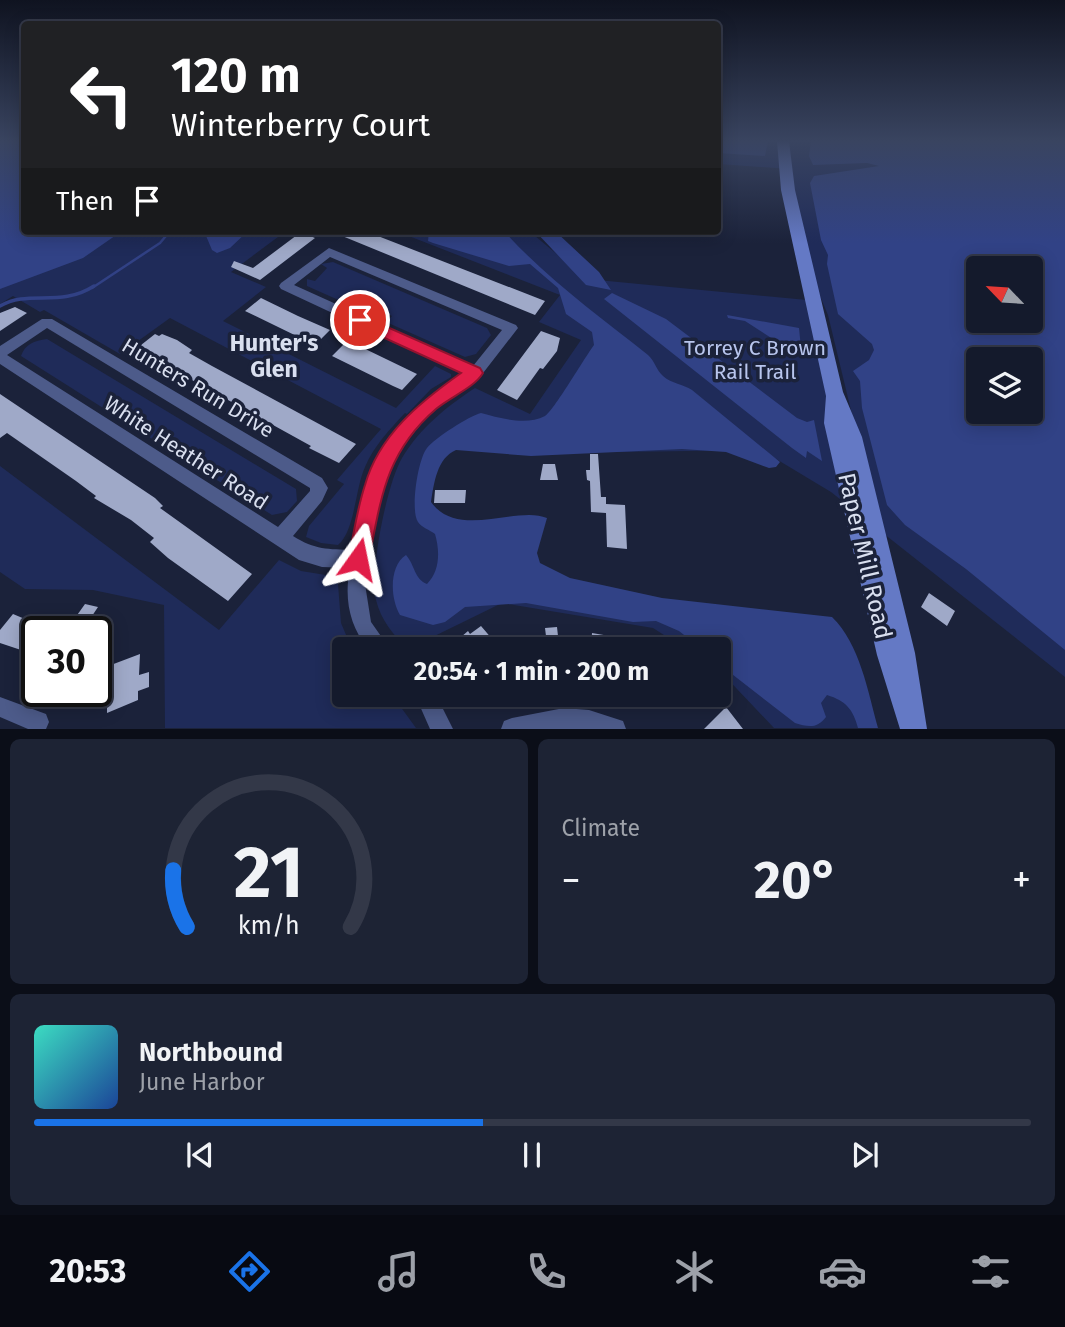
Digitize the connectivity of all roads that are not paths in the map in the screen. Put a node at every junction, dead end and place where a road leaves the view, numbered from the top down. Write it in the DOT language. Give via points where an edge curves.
graph roads {
  1 [pos="786,175"];
  2 [pos="0,355"];
  3 [pos="475,373"];
  4 [pos="280,538"];
  5 [pos="358,559"];
  6 [pos="371,637"];
  7 [pos="0,707"];
  8 [pos="431,707"];
  9 [pos="38,722"];
  10 [pos="912,723"];
  11 [pos="442,729"];
  12 [pos="512,729"];
  13 [pos="615,729"];
  1 -- 10 [label="main road, Paper Mill Road" via="834,392 833,423 889,655"];
  2 -- 4 [label="street, White Heather Road"];
  2 -- 4 [label="street, Hunters Run Drive" via="47,322 317,483 316,496"];
  3 -- 3 [label="street" via="434,354 285,286 329,252 511,328"];
  3 -- 5 [label="street" via="429,405 393,445 374,483"];
  4 -- 5 [label="street, White Heather Road" via="305,554"];
  5 -- 6 [label="street" via="359,614"];
  7 -- 9 [label="street"];
  8 -- 11 [label="street"];
  12 -- 13 [label="street" via="542,719 571,717"];
}
